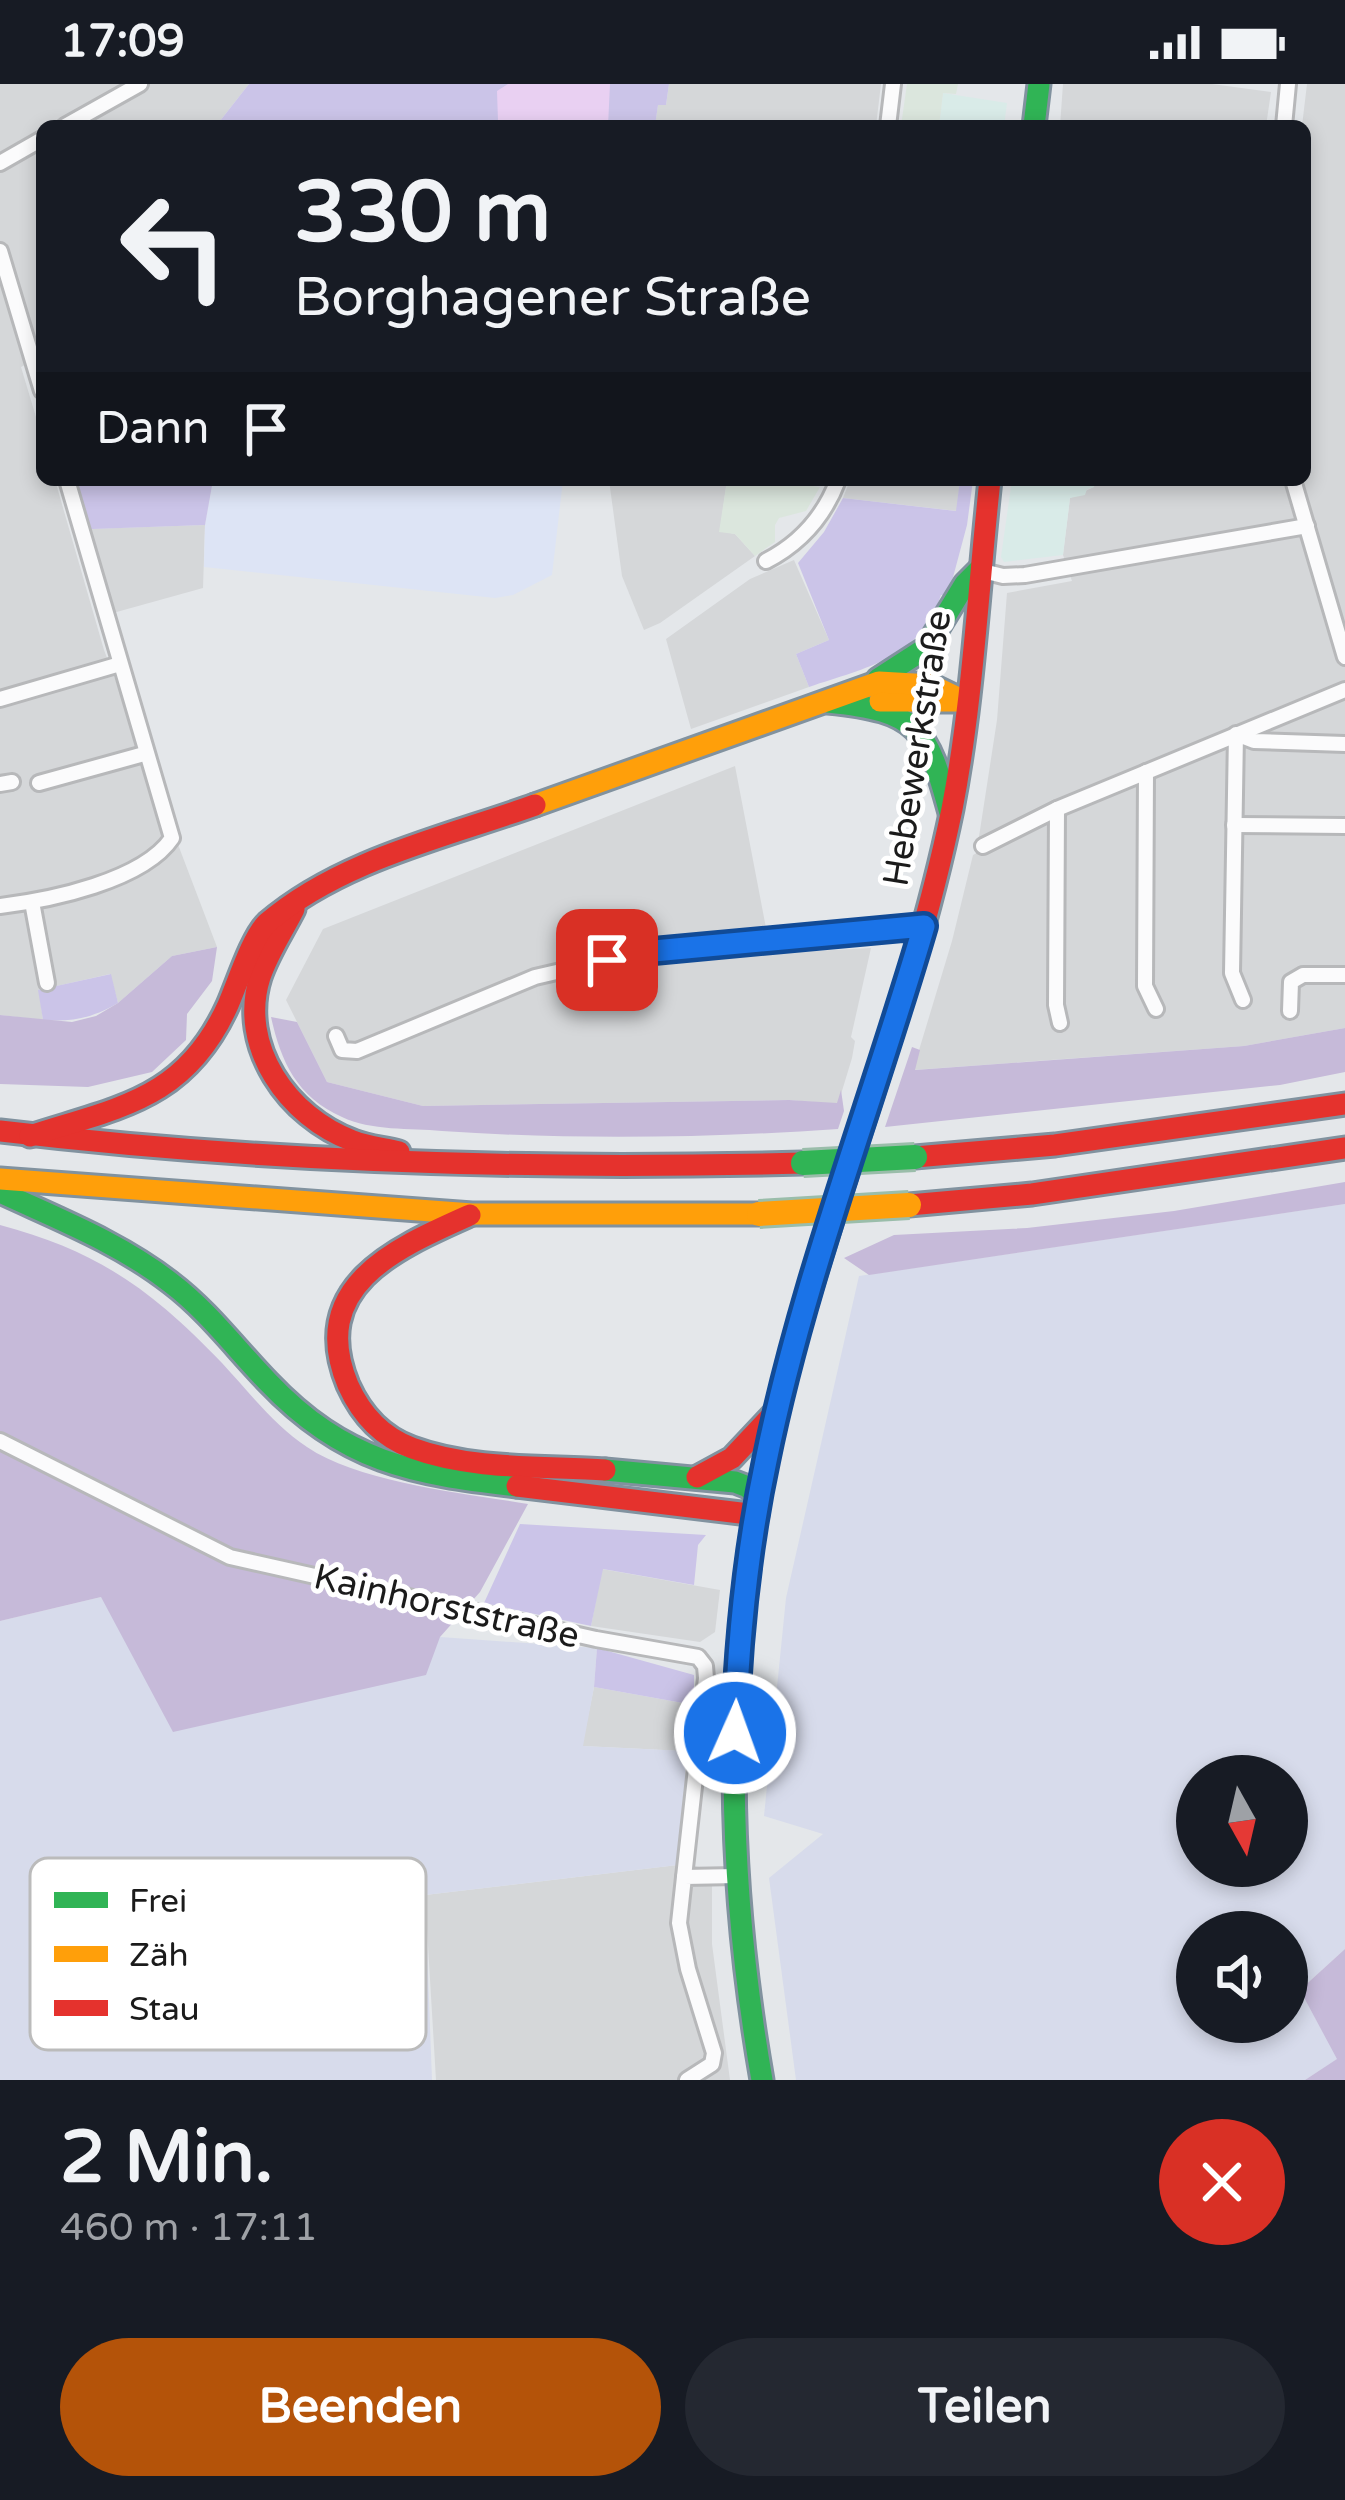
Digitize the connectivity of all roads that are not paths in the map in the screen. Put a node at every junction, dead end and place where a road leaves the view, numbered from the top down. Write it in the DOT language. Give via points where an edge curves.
graph roads {
  1 [pos="140,84"];
  2 [pos="893,84"];
  3 [pos="1039,84"];
  4 [pos="1288,84"];
  5 [pos="76,120"];
  6 [pos="889,120"];
  7 [pos="1035,120"];
  8 [pos="1285,120"];
  9 [pos="36,143"];
  10 [pos="0,164"];
  11 [pos="0,250"];
  12 [pos="36,372"];
  13 [pos="69,486"];
  14 [pos="835,486"];
  15 [pos="989,486"];
  16 [pos="1295,486"];
  17 [pos="1307,526"];
  18 [pos="766,560"];
  19 [pos="979,570"];
  20 [pos="1345,657"];
  21 [pos="120,664"];
  22 [pos="873,682"];
  23 [pos="1345,690"];
  24 [pos="0,699"];
  25 [pos="964,701"];
  26 [pos="838,703"];
  27 [pos="1236,734"];
  28 [pos="1345,744"];
  29 [pos="144,754"];
  30 [pos="1146,772"];
  31 [pos="39,783"];
  32 [pos="1057,809"];
  33 [pos="950,813"];
  34 [pos="1234,825"];
  35 [pos="1345,826"];
  36 [pos="983,846"];
  37 [pos="32,902"];
  38 [pos="0,906"];
  39 [pos="296,906"];
  40 [pos="924,926"];
  41 [pos="1345,975"];
  42 [pos="47,983"];
  43 [pos="1243,1000"];
  44 [pos="1156,1009"];
  45 [pos="1290,1011"];
  46 [pos="1060,1023"];
  47 [pos="336,1036"];
  48 [pos="1345,1104"];
  49 [pos="0,1132"];
  50 [pos="30,1136"];
  51 [pos="1345,1148"];
  52 [pos="466,1167"];
  53 [pos="0,1179"];
  54 [pos="0,1192"];
  55 [pos="472,1214"];
  56 [pos="777,1410"];
  57 [pos="0,1442"];
  58 [pos="694,1478"];
  59 [pos="758,1506"];
  60 [pos="737,1876"];
  61 [pos="684,1877"];
  62 [pos="688,2080"];
  63 [pos="762,2080"];
  1 -- 5 [label="street"];
  2 -- 6 [label="street"];
  3 -- 7 [label="main road"];
  4 -- 8 [label="street"];
  9 -- 10 [label="street"];
  11 -- 12 [label="street"];
  13 -- 21 [label="street"];
  14 -- 18 [label="street" via="815,523"];
  15 -- 19 [label="main road, Hebewerkstraße"];
  16 -- 17 [label="street"];
  17 -- 19 [label="street" via="1025,575"];
  17 -- 20 [label="street"];
  19 -- 22 [label="main road" via="963,582 937,636"];
  19 -- 25 [label="main road, Hebewerkstraße"];
  21 -- 24 [label="street"];
  21 -- 29 [label="street"];
  22 -- 25 [label="main road" via="920,681"];
  22 -- 26 [label="main road"];
  23 -- 27 [label="street"];
  25 -- 26 [label="main road"];
  25 -- 33 [label="main road, Hebewerkstraße"];
  26 -- 33 [label="main road" via="894,711 923,733"];
  26 -- 39 [label="main road" via="364,865"];
  27 -- 28 [label="street"];
  27 -- 30 [label="street"];
  27 -- 34 [label="street"];
  29 -- 31 [label="street"];
  29 -- 37 [label="street" via="172,838 160,856"];
  30 -- 32 [label="street"];
  30 -- 44 [label="street" via="1144,986"];
  32 -- 36 [label="street"];
  32 -- 46 [label="street"];
  33 -- 40 [label="main road, Hebewerkstraße"];
  34 -- 35 [label="street"];
  34 -- 43 [label="street" via="1232,973"];
  37 -- 38 [label="street"];
  37 -- 42 [label="street"];
  39 -- 50 [label="main road" via="263,926 222,1018 182,1075 146,1098"];
  39 -- 52 [label="main road" via="256,1001 264,1062 281,1089 351,1140"];
  40 -- 47 [label="street" via="643,952 535,977 357,1051 342,1050"];
  40 -- 56 [label="main road, Hebewerkstraße"];
  41 -- 45 [label="street" via="1291,982"];
  48 -- 52 [label="main road, bridge" via="916,1157"];
  49 -- 50 [label="main road"];
  50 -- 52 [label="main road"];
  51 -- 55 [label="main road, bridge" via="909,1205"];
  53 -- 55 [label="main road"];
  54 -- 59 [label="main road" via="158,1271 299,1413 392,1466 432,1477"];
  55 -- 58 [label="main road" via="380,1258 344,1306 337,1339 343,1376 364,1415 400,1443 447,1457"];
  56 -- 58 [label="main road" via="732,1458"];
  56 -- 59 [label="main road, Hebewerkstraße"];
  57 -- 61 [label="street, Kainhorststraße" via="230,1557 698,1657 706,1678"];
  58 -- 59 [label="main road" via="748,1487"];
  59 -- 60 [label="main road, Hebewerkstraße" via="738,1667"];
  60 -- 61 [label="street"];
  60 -- 63 [label="main road, Hebewerkstraße"];
  61 -- 62 [label="street" via="679,1922 714,2053 712,2064"];
}
